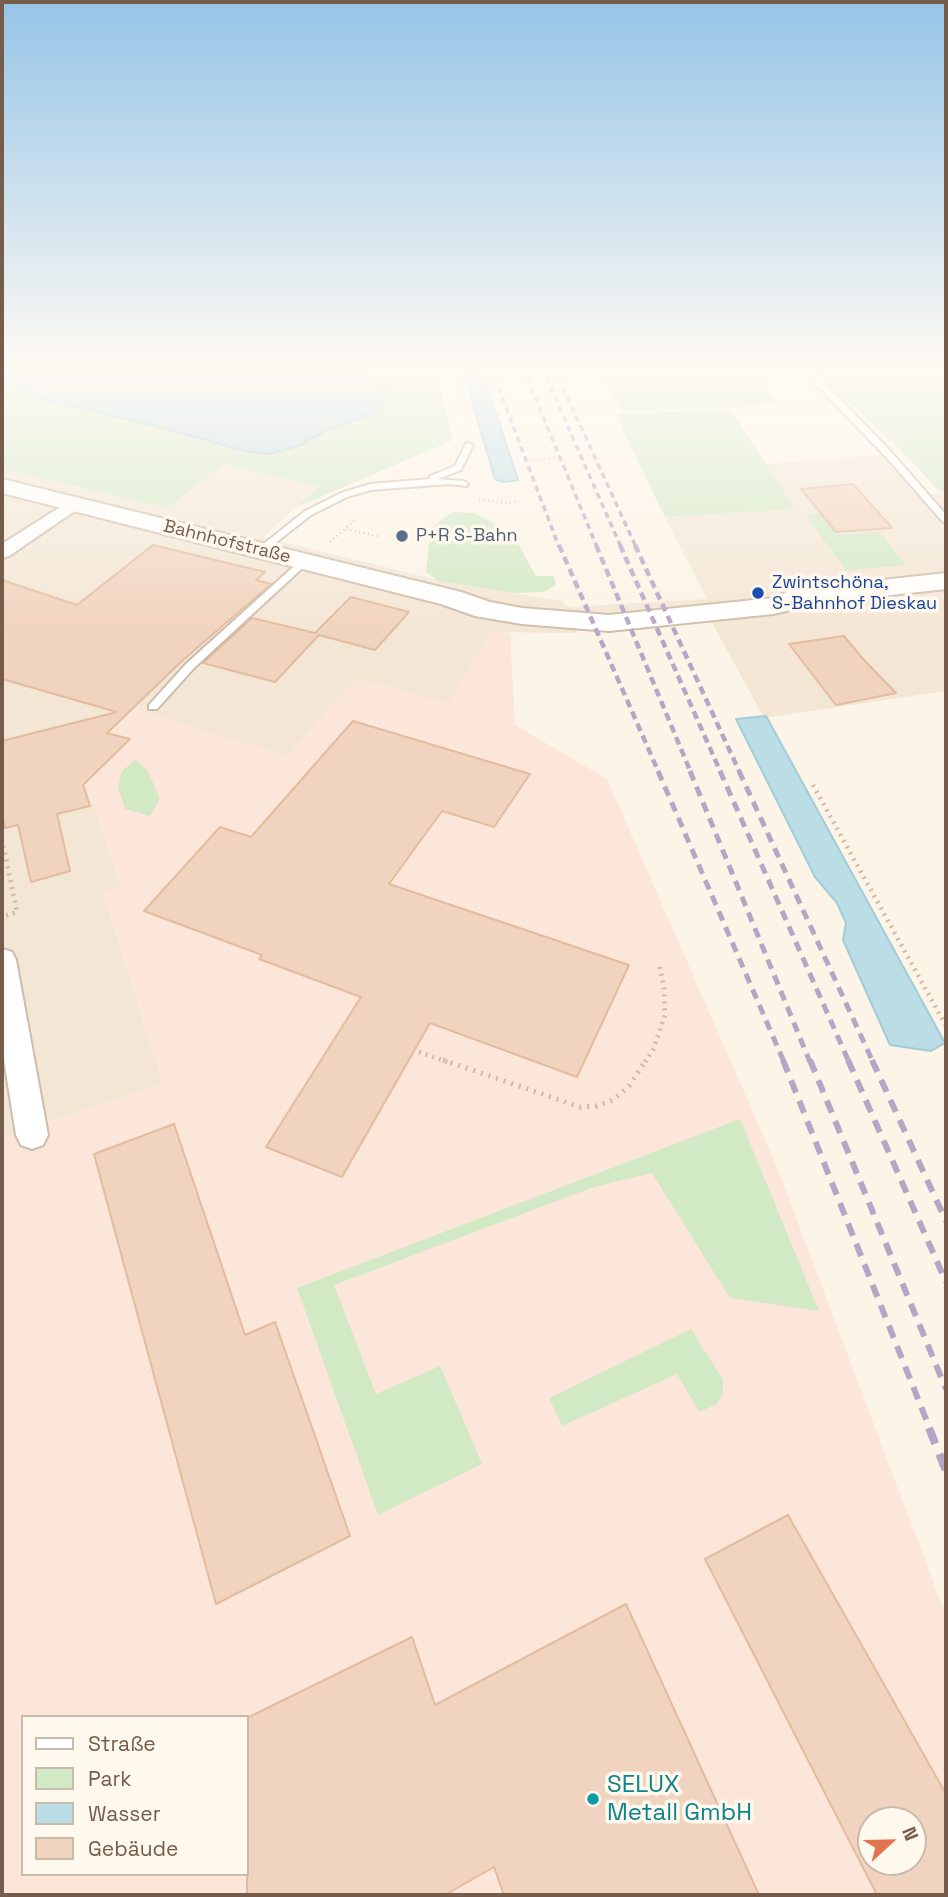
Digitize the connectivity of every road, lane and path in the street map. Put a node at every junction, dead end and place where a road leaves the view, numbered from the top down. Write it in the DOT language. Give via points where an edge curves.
graph roads {
  1 [pos="463,457"];
  2 [pos="890,457"];
  3 [pos="555,458"];
  4 [pos="531,460"];
  5 [pos="458,468"];
  6 [pos="405,483"];
  7 [pos="2,486"];
  8 [pos="73,504"];
  9 [pos="356,519"];
  10 [pos="946,520"];
  11 [pos="345,529"];
  12 [pos="381,537"];
  13 [pos="326,545"];
  14 [pos="261,550"];
  15 [pos="2,552"];
  16 [pos="305,561"];
  17 [pos="946,581"];
  18 [pos="153,707"];
  19 [pos="813,785"];
  20 [pos="2,839"];
  21 [pos="2,917"];
  22 [pos="2,960"];
  23 [pos="659,963"];
  24 [pos="946,1026"];
  25 [pos="419,1052"];
  26 [pos="32,1135"];
  1 -- 5 [label="lane"];
  2 -- 10 [label="lane"];
  3 -- 4 [label="path"];
  5 -- 6 [label="lane"];
  5 -- 6 [label="lane" via="464,484"];
  6 -- 14 [label="lane" via="370,487 327,502"];
  7 -- 8 [label="street, Bahnhofstraße"];
  8 -- 14 [label="street, Bahnhofstraße"];
  8 -- 15 [label="street"];
  9 -- 11 [label="path"];
  11 -- 12 [label="path"];
  11 -- 13 [label="path"];
  14 -- 16 [label="street, Bahnhofstraße"];
  16 -- 17 [label="street, Bahnhofstraße" via="485,610 609,623"];
  16 -- 18 [label="lane" via="190,666"];
  19 -- 24 [label="path"];
  20 -- 21 [label="path" via="17,912"];
  22 -- 26 [label="street"];
  23 -- 25 [label="path" via="665,1015 653,1050 629,1086 597,1106 580,1107"];
}
